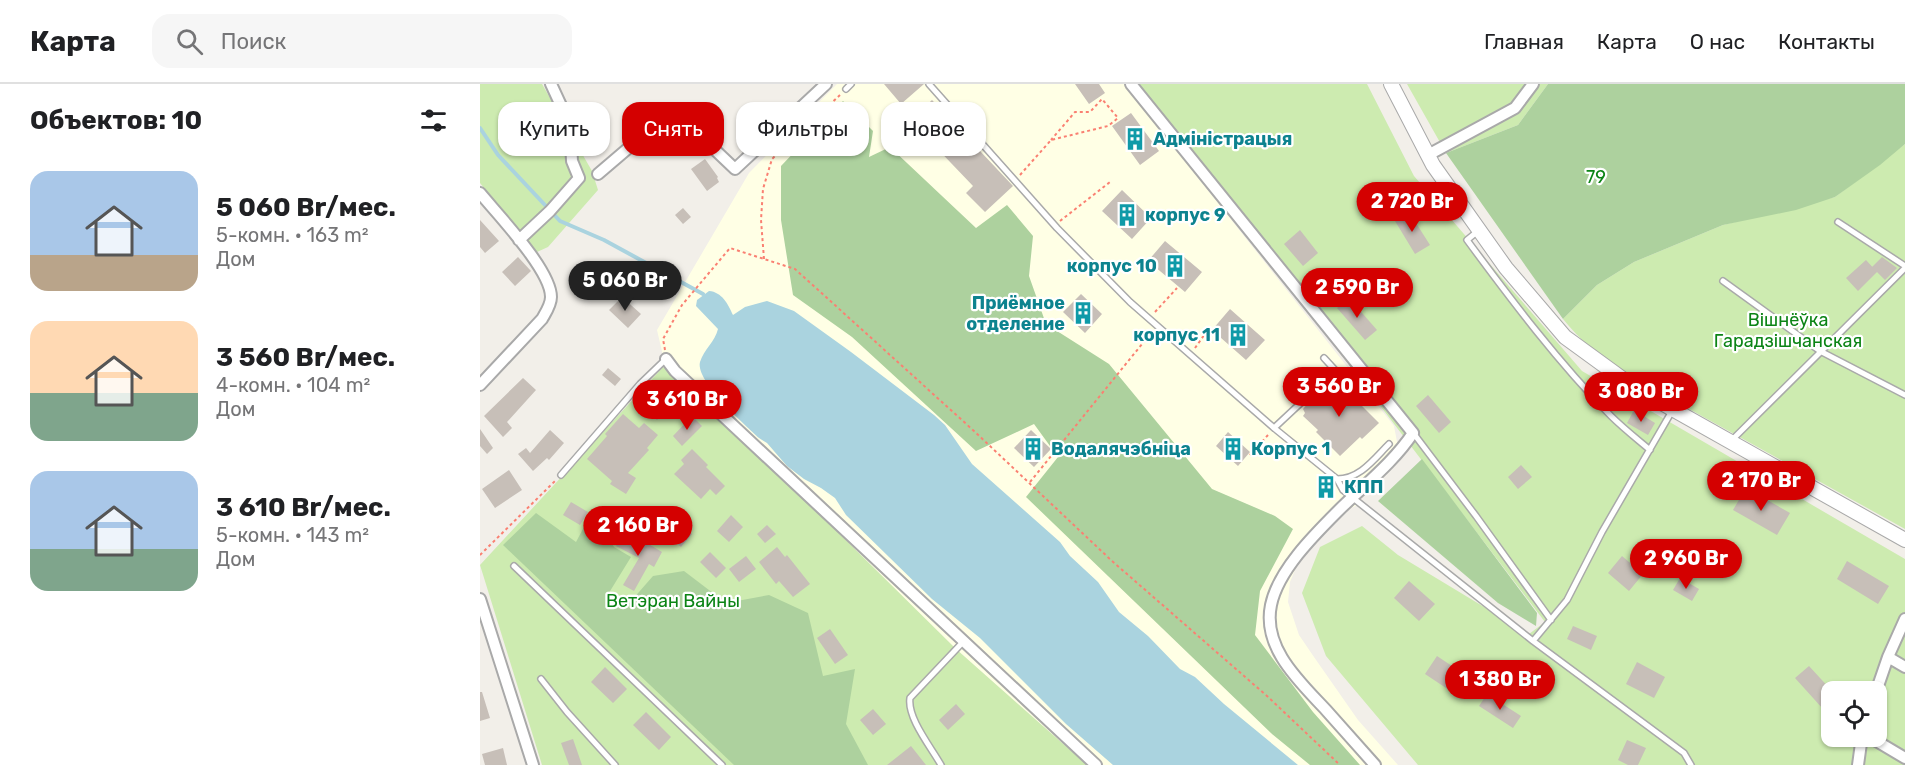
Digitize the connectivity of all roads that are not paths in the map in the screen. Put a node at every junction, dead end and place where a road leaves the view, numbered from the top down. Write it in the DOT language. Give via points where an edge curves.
graph roads {
  1 [pos="551,84"];
  2 [pos="826,84"];
  3 [pos="851,84"];
  4 [pos="929,84"];
  5 [pos="1131,84"];
  6 [pos="1391,84"];
  7 [pos="1533,84"];
  8 [pos="846,89"];
  9 [pos="1428,155"];
  10 [pos="598,174"];
  11 [pos="480,194"];
  12 [pos="1838,222"];
  13 [pos="1479,230"];
  14 [pos="519,240"];
  15 [pos="1905,267"];
  16 [pos="1723,280"];
  17 [pos="1820,351"];
  18 [pos="1324,358"];
  19 [pos="666,359"];
  20 [pos="1335,371"];
  21 [pos="1347,382"];
  22 [pos="480,385"];
  23 [pos="1905,395"];
  24 [pos="1673,410"];
  25 [pos="1274,428"];
  26 [pos="1413,433"];
  27 [pos="1731,441"];
  28 [pos="1389,444"];
  29 [pos="1650,450"];
  30 [pos="561,475"];
  31 [pos="1337,479"];
  32 [pos="1353,496"];
  33 [pos="1905,540"];
  34 [pos="514,566"];
  35 [pos="480,599"];
  36 [pos="1551,620"];
  37 [pos="1905,620"];
  38 [pos="1533,641"];
  39 [pos="963,642"];
  40 [pos="1888,657"];
  41 [pos="1905,667"];
  42 [pos="541,679"];
  43 [pos="1880,681"];
  44 [pos="1860,747"];
  45 [pos="1886,747"];
  46 [pos="1905,758"];
  47 [pos="533,765"];
  48 [pos="615,765"];
  49 [pos="722,765"];
  50 [pos="941,765"];
  51 [pos="1096,765"];
  52 [pos="1375,765"];
  53 [pos="1691,765"];
  54 [pos="1858,765"];
  1 -- 14 [label="street" via="570,125 572,161 579,178"];
  2 -- 10 [label="street" via="735,169 673,110"];
  3 -- 8 [label="lane"];
  4 -- 25 [label="lane" via="1130,302"];
  5 -- 26 [label="street"];
  6 -- 9 [label="street"];
  7 -- 9 [label="street" via="1515,108"];
  9 -- 13 [label="street"];
  11 -- 14 [label="street"];
  12 -- 15 [label="lane"];
  13 -- 24 [label="street" via="1565,337 1635,388"];
  13 -- 29 [label="lane" via="1467,240 1507,294 1612,418"];
  14 -- 22 [label="street" via="544,276 549,306 532,331"];
  15 -- 17 [label="lane"];
  16 -- 17 [label="lane"];
  17 -- 23 [label="lane"];
  17 -- 27 [label="lane"];
  18 -- 20 [label="lane"];
  19 -- 30 [label="lane"];
  19 -- 39 [label="street"];
  20 -- 21 [label="lane"];
  20 -- 25 [label="lane"];
  24 -- 27 [label="street"];
  24 -- 29 [label="lane"];
  25 -- 31 [label="lane"];
  26 -- 32 [label="street" via="1401,450"];
  26 -- 36 [label="lane"];
  27 -- 33 [label="street"];
  28 -- 31 [label="lane" via="1360,472"];
  29 -- 36 [label="lane" via="1567,600"];
  31 -- 32 [label="lane" via="1343,490"];
  32 -- 38 [label="lane"];
  32 -- 52 [label="street" via="1288,568 1274,594 1271,628 1279,653 1297,679"];
  34 -- 49 [label="lane"];
  35 -- 47 [label="street"];
  36 -- 38 [label="lane"];
  37 -- 40 [label="street"];
  38 -- 53 [label="lane" via="1684,753"];
  39 -- 50 [label="lane" via="910,698 912,716"];
  39 -- 51 [label="street"];
  40 -- 41 [label="street"];
  40 -- 43 [label="street"];
  42 -- 48 [label="lane"];
  44 -- 54 [label="street"];
  45 -- 46 [label="street"];
}
